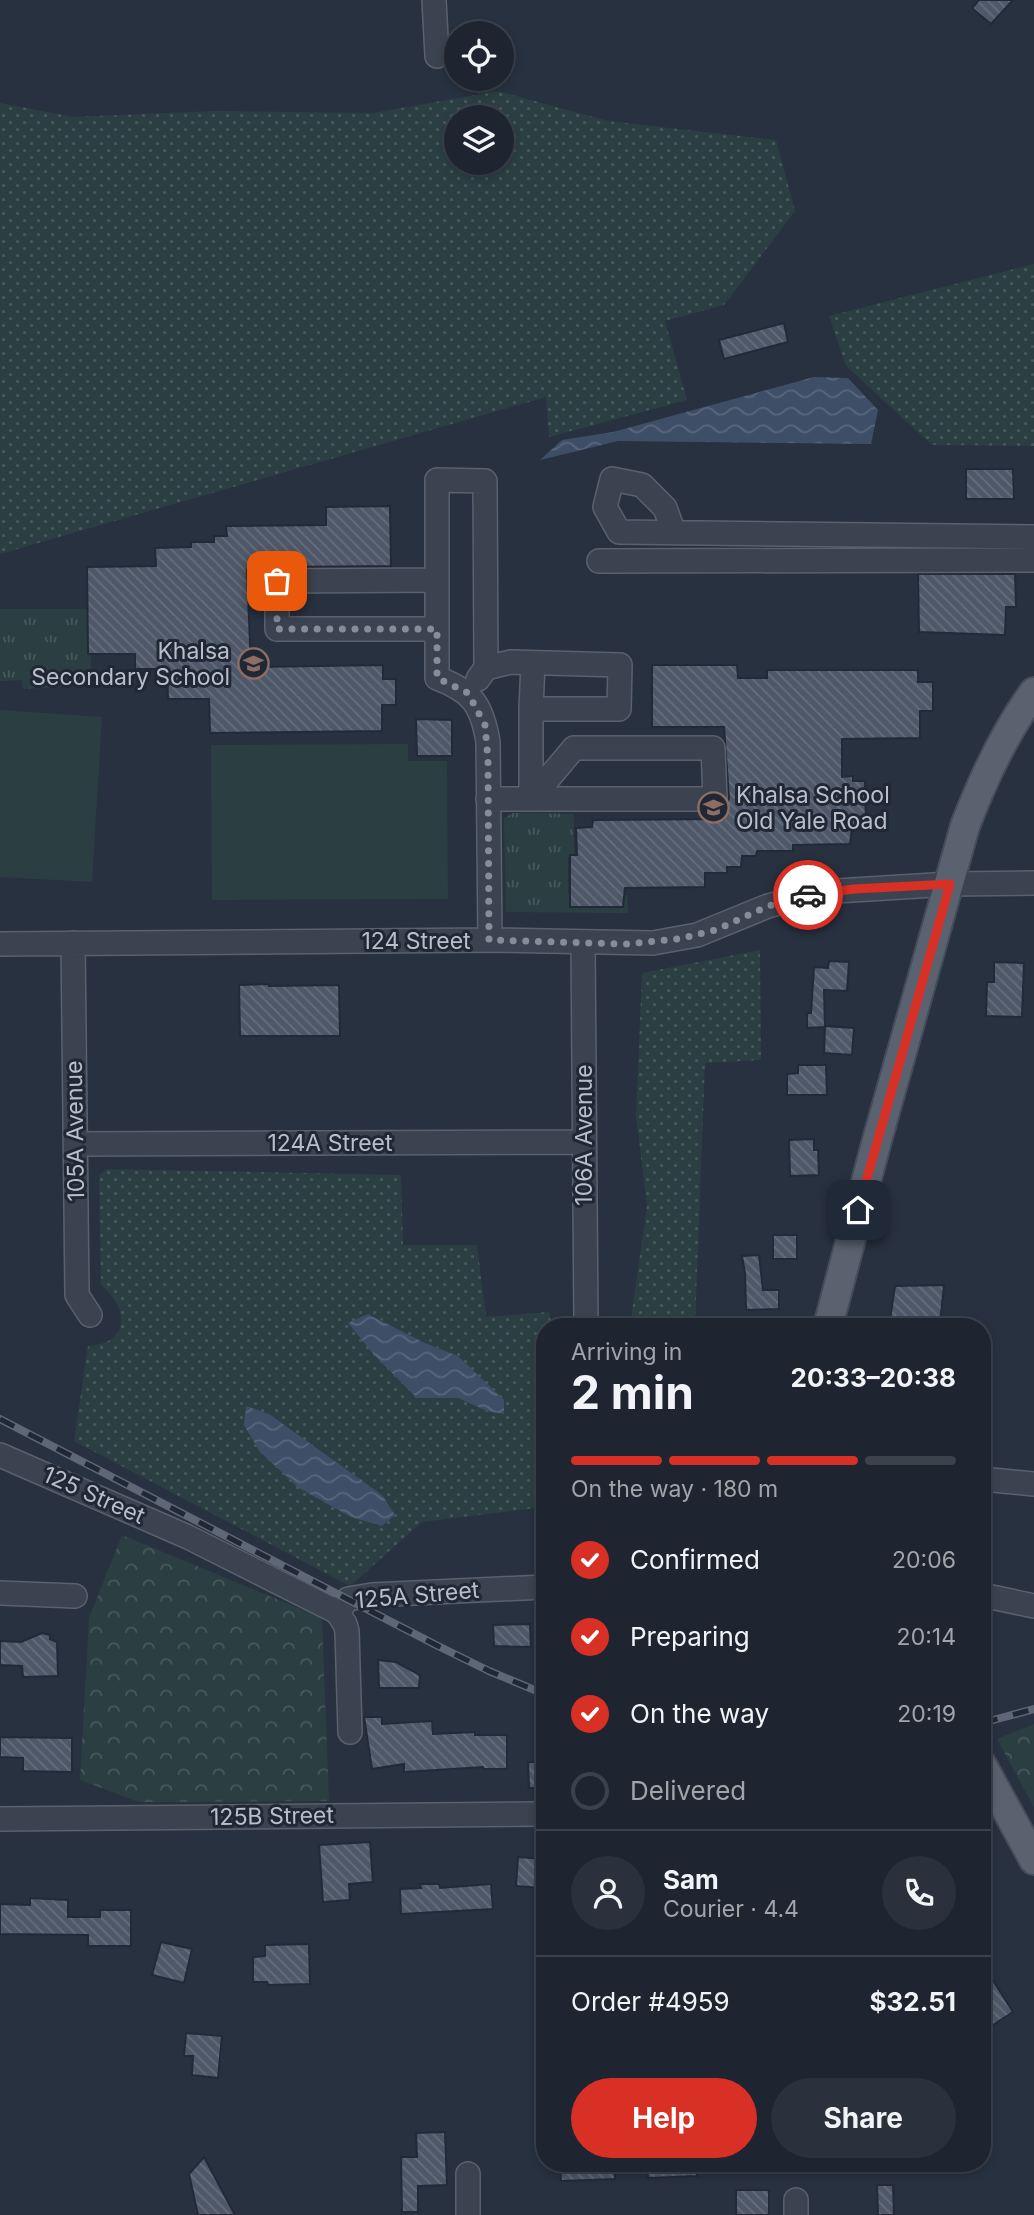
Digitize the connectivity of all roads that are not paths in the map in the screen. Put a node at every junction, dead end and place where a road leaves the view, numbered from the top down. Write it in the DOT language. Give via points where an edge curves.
graph roads {
  1 [pos="434,0"];
  2 [pos="437,56"];
  3 [pos="674,533"];
  4 [pos="1034,537"];
  5 [pos="598,561"];
  6 [pos="1034,561"];
  7 [pos="436,580"];
  8 [pos="437,629"];
  9 [pos="533,663"];
  10 [pos="486,668"];
  11 [pos="1034,692"];
  12 [pos="468,693"];
  13 [pos="531,709"];
  14 [pos="488,799"];
  15 [pos="531,799"];
  16 [pos="1034,883"];
  17 [pos="950,884"];
  18 [pos="489,940"];
  19 [pos="72,943"];
  20 [pos="583,943"];
  21 [pos="0,944"];
  22 [pos="584,1142"];
  23 [pos="76,1144"];
  24 [pos="90,1315"];
  25 [pos="586,1318"];
  26 [pos="830,1318"];
  27 [pos="0,1455"];
  28 [pos="991,1480"];
  29 [pos="1034,1484"];
  30 [pos="188,1537"];
  31 [pos="536,1587"];
  32 [pos="0,1593"];
  33 [pos="75,1596"];
  34 [pos="991,1597"];
  35 [pos="1034,1606"];
  36 [pos="337,1612"];
  37 [pos="350,1732"];
  38 [pos="991,1803"];
  39 [pos="536,1814"];
  40 [pos="0,1819"];
  41 [pos="1034,1860"];
  42 [pos="468,2174"];
  43 [pos="468,2215"];
  1 -- 2 [label="street"];
  3 -- 4 [label="street"];
  5 -- 6 [label="street"];
  7 -- 8 [label="street"];
  7 -- 8 [label="street" via="277,581 277,629"];
  7 -- 10 [label="street" via="436,480 485,481"];
  8 -- 12 [label="street" via="437,678"];
  9 -- 10 [label="street"];
  9 -- 13 [label="street"];
  9 -- 13 [label="street" via="620,665 619,709"];
  10 -- 12 [label="street"];
  11 -- 17 [label="main road" via="1006,735 976,796"];
  12 -- 14 [label="street" via="485,725"];
  13 -- 15 [label="street"];
  14 -- 15 [label="street"];
  14 -- 18 [label="street"];
  15 -- 15 [label="street" via="715,799 713,748 573,748"];
  16 -- 17 [label="street, 124 Street"];
  17 -- 20 [label="street, 124 Street" via="820,892 768,906 697,936 653,943"];
  17 -- 26 [label="main road"];
  18 -- 19 [label="street, 124 Street"];
  18 -- 20 [label="street, 124 Street"];
  19 -- 21 [label="street, 124 Street"];
  19 -- 23 [label="street, 105A Avenue"];
  20 -- 22 [label="street, 106A Avenue"];
  22 -- 23 [label="street, 124A Street"];
  22 -- 25 [label="street, 106A Avenue"];
  23 -- 24 [label="street, 105A Avenue" via="77,1295"];
  27 -- 30 [label="street, 125 Street"];
  28 -- 29 [label="street"];
  30 -- 36 [label="street, 125A Street"];
  31 -- 36 [label="street, 125A Street" via="372,1595 348,1599"];
  32 -- 33 [label="street"];
  34 -- 35 [label="street"];
  36 -- 37 [label="street" via="346,1632"];
  38 -- 41 [label="main road"];
  39 -- 40 [label="street, 125B Street"];
  42 -- 43 [label="street"];
}
